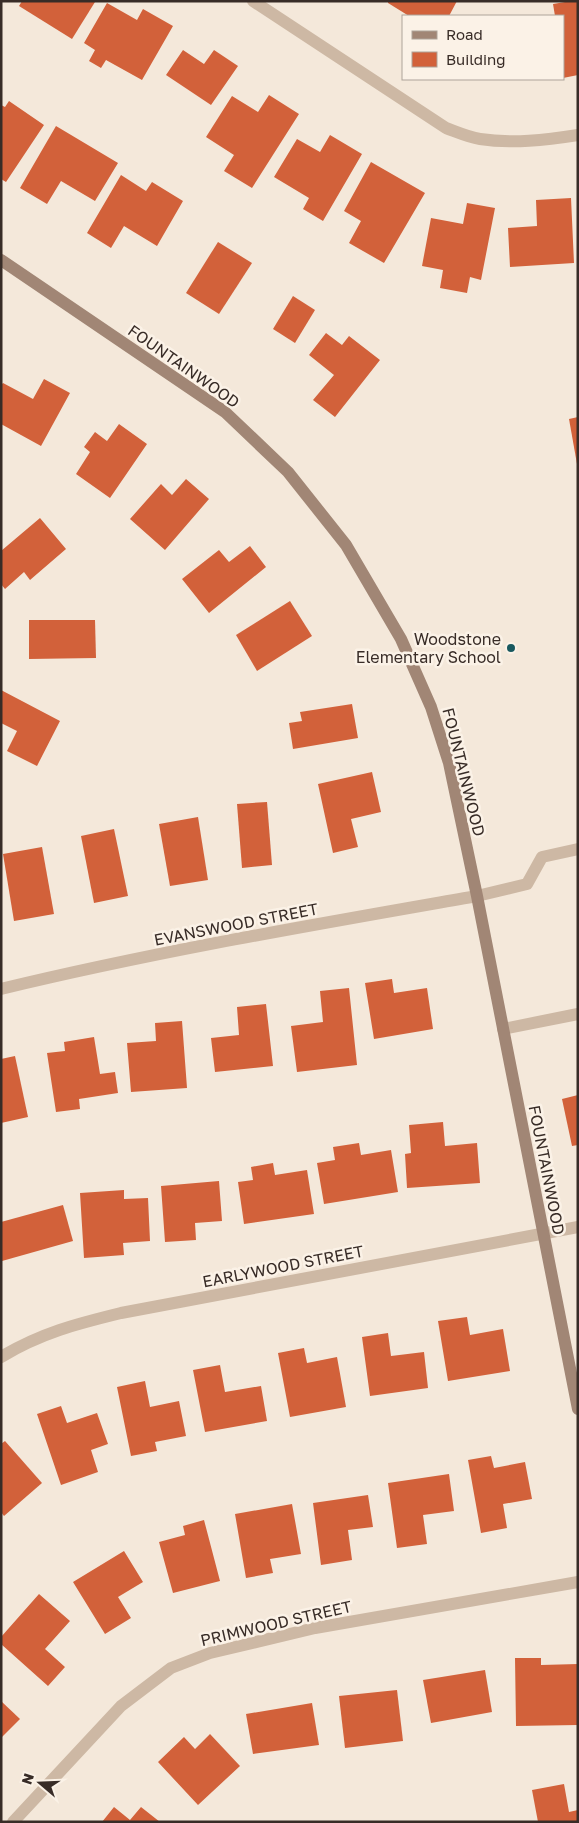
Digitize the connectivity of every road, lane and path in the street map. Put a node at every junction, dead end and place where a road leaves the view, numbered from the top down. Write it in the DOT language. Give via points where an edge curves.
graph roads {
  1 [pos="253,1"];
  2 [pos="578,134"];
  3 [pos="1,260"];
  4 [pos="578,849"];
  5 [pos="477,896"];
  6 [pos="1,989"];
  7 [pos="578,1014"];
  8 [pos="503,1029"];
  9 [pos="578,1227"];
  10 [pos="543,1234"];
  11 [pos="1,1357"];
  12 [pos="578,1409"];
  13 [pos="578,1582"];
  14 [pos="14,1822"];
  1 -- 2 [label="street" via="446,128 478,139 506,142"];
  3 -- 5 [label="street, FOUNTAINWOOD" via="225,412 288,472 346,545 401,639 432,707 449,764"];
  4 -- 5 [label="street, EVANSWOOD STREET" via="542,857 527,884"];
  5 -- 6 [label="street, EVANSWOOD STREET" via="246,937"];
  5 -- 8 [label="street, FOUNTAINWOOD"];
  7 -- 8 [label="street"];
  8 -- 10 [label="street, FOUNTAINWOOD"];
  9 -- 10 [label="street, EARLYWOOD STREET"];
  10 -- 11 [label="street, EARLYWOOD STREET" via="121,1313 71,1325 25,1342"];
  10 -- 12 [label="street, FOUNTAINWOOD"];
  13 -- 14 [label="street, PRIMWOOD STREET" via="315,1628 210,1653 171,1668 121,1706"];
}
